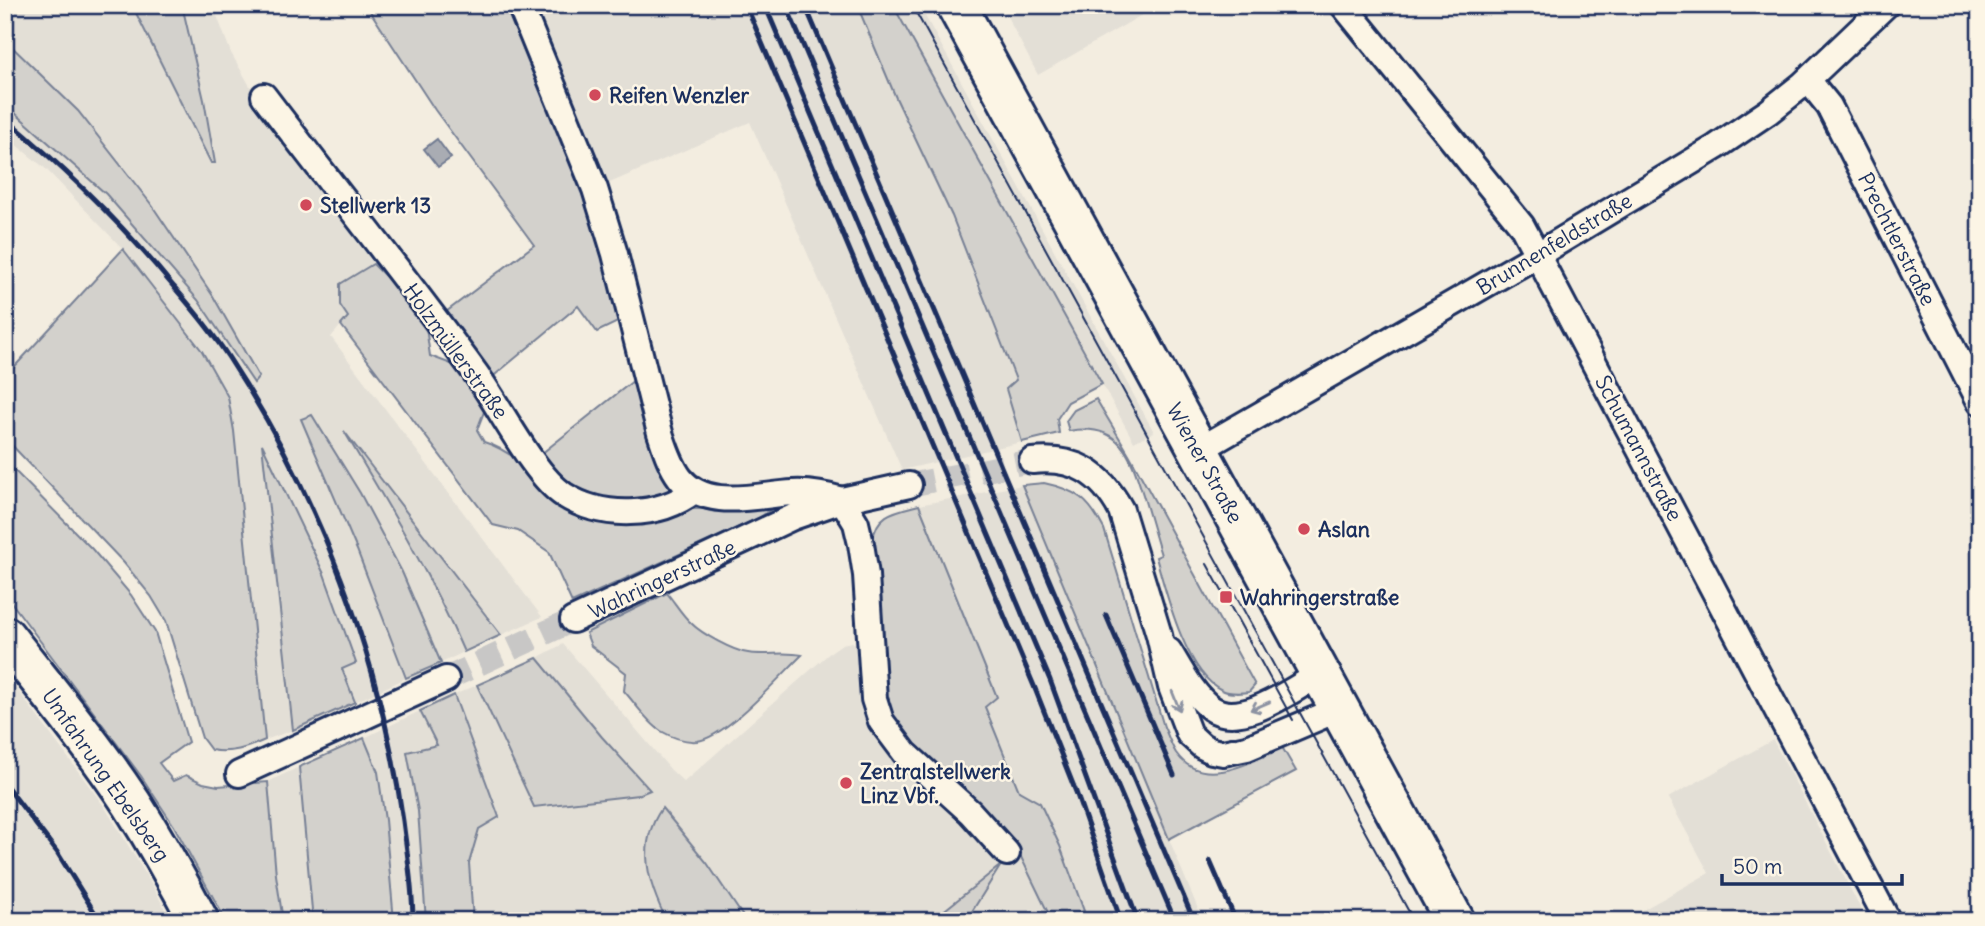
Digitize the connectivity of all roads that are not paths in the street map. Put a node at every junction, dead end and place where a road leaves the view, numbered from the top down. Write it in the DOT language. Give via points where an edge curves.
graph roads {
  1 [pos="520,5"];
  2 [pos="956,5"];
  3 [pos="1343,5"];
  4 [pos="1886,5"];
  5 [pos="1808,79"];
  6 [pos="264,96"];
  7 [pos="1537,256"];
  8 [pos="1980,402"];
  9 [pos="1199,450"];
  10 [pos="1032,461"];
  11 [pos="909,485"];
  12 [pos="694,491"];
  13 [pos="842,500"];
  14 [pos="573,620"];
  15 [pos="1159,635"];
  16 [pos="5,636"];
  17 [pos="1320,674"];
  18 [pos="446,679"];
  19 [pos="1339,709"];
  20 [pos="239,774"];
  21 [pos="1007,853"];
  22 [pos="199,921"];
  23 [pos="1455,921"];
  24 [pos="1888,921"];
  1 -- 12 [label="street" via="595,189 669,459"];
  2 -- 9 [label="main road, Wiener Straße"];
  3 -- 7 [label="street, Schumannstraße" via="1522,226"];
  4 -- 5 [label="street, Brunnenfeldstraße"];
  5 -- 7 [label="street, Brunnenfeldstraße" via="1716,147"];
  5 -- 8 [label="street, Prechtlerstraße" via="1829,106"];
  6 -- 12 [label="street, Holzmüllerstraße" via="475,373 542,475 561,494 583,506 614,512 678,503"];
  7 -- 9 [label="street, Brunnenfeldstraße"];
  7 -- 24 [label="street, Schumannstraße"];
  9 -- 17 [label="main road, Wiener Straße"];
  10 -- 15 [label="street" via="1068,462 1093,475 1110,491 1121,510"];
  11 -- 13 [label="street, Wahringerstraße"];
  12 -- 13 [label="street" via="715,498 795,493"];
  13 -- 14 [label="street, Wahringerstraße" via="793,517"];
  13 -- 21 [label="street" via="856,523 861,544 874,699 881,721 905,753"];
  17 -- 15 [label="street, one-way" via="1255,709 1223,714 1209,707 1189,683"];
  15 -- 19 [label="street, one-way" via="1171,687 1189,734 1212,751 1247,748"];
  16 -- 22 [label="main road, Umfahrung Ebelsberg" via="131,803"];
  17 -- 19 [label="main road, Wiener Straße"];
  18 -- 20 [label="street"];
  19 -- 23 [label="main road, Wiener Straße"];
}
